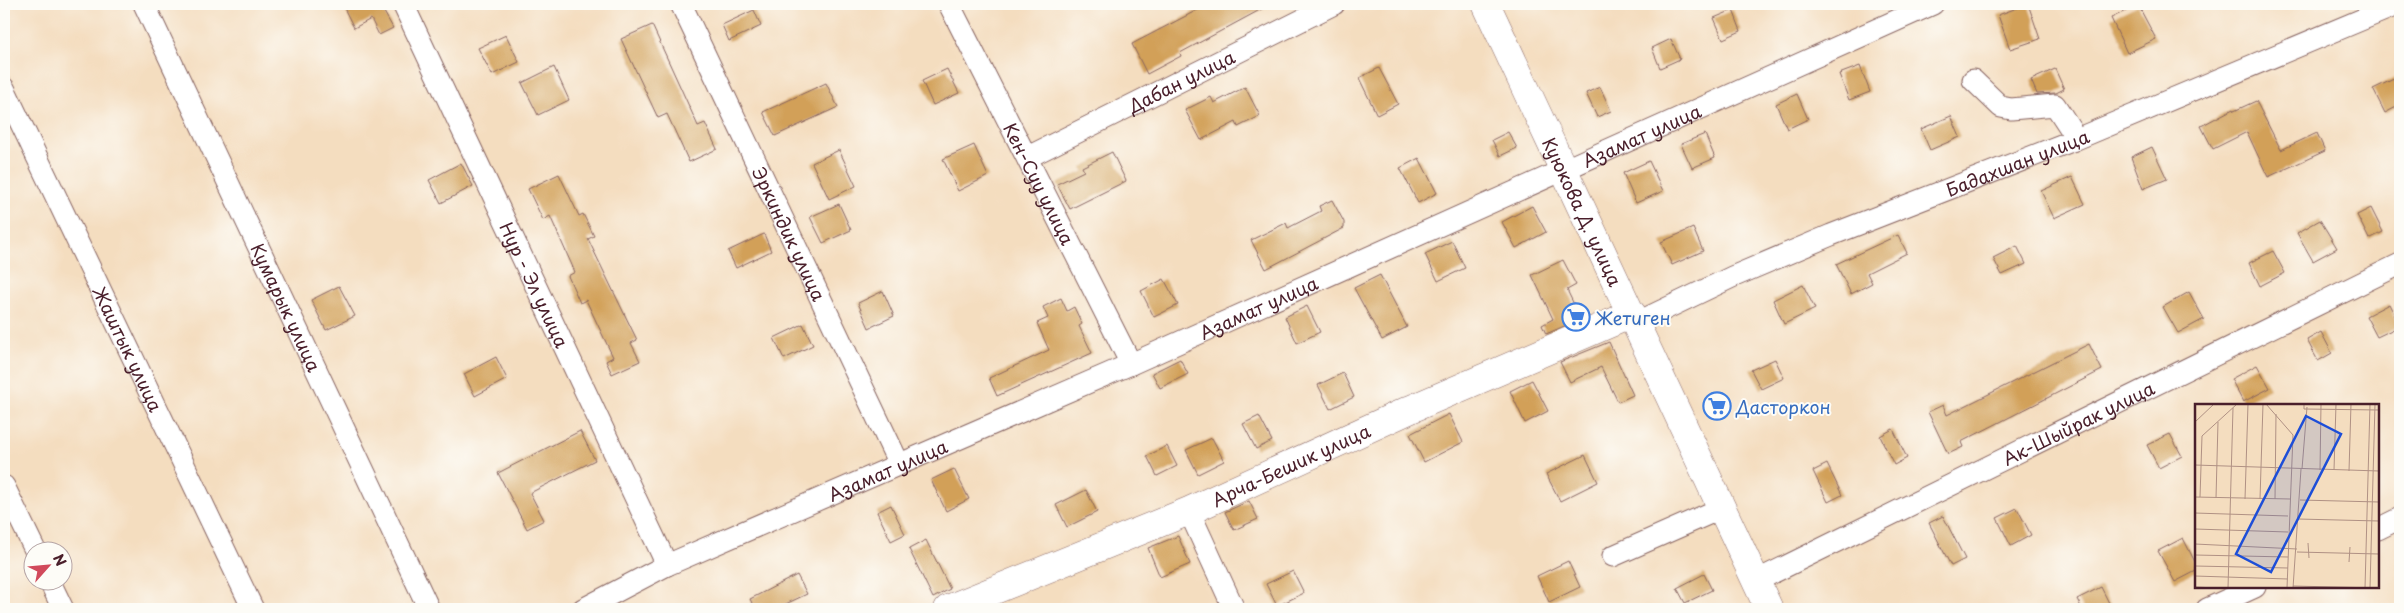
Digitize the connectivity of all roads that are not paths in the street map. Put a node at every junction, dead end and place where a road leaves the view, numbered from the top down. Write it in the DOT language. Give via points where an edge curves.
graph roads {
  1 [pos="144,4"];
  2 [pos="404,4"];
  3 [pos="681,4"];
  4 [pos="949,4"];
  5 [pos="1334,4"];
  6 [pos="1486,4"];
  7 [pos="1933,4"];
  8 [pos="2399,4"];
  9 [pos="1973,80"];
  10 [pos="4,88"];
  11 [pos="2068,127"];
  12 [pos="1028,157"];
  13 [pos="1565,171"];
  14 [pos="2400,264"];
  15 [pos="1634,319"];
  16 [pos="1131,364"];
  17 [pos="899,464"];
  18 [pos="4,486"];
  19 [pos="1722,508"];
  20 [pos="1189,511"];
  21 [pos="2400,518"];
  22 [pos="2379,528"];
  23 [pos="30,540"];
  24 [pos="1613,556"];
  25 [pos="667,565"];
  26 [pos="1756,581"];
  27 [pos="2253,588"];
  28 [pos="54,590"];
  29 [pos="63,609"];
  30 [pos="253,609"];
  31 [pos="430,609"];
  32 [pos="583,609"];
  33 [pos="948,609"];
  34 [pos="1234,609"];
  35 [pos="1769,609"];
  36 [pos="2207,609"];
  1 -- 31 [label="street, Кумарык улица"];
  2 -- 25 [label="street, Нур - Эл улица"];
  3 -- 17 [label="street, Эркиндик улица"];
  4 -- 12 [label="street, Кен-Суу улица"];
  5 -- 12 [label="street, Дабан улица"];
  6 -- 13 [label="street, Куюкова Д. улица"];
  7 -- 13 [label="street, Азамат улица"];
  8 -- 11 [label="street, Бадахшан улица"];
  9 -- 11 [label="street" via="2001,107 2055,105"];
  10 -- 30 [label="street, Жаштык улица"];
  11 -- 15 [label="street, Бадахшан улица" via="1831,235"];
  12 -- 16 [label="street, Кен-Суу улица"];
  13 -- 15 [label="street, Куюкова Д. улица"];
  13 -- 16 [label="street, Азамат улица"];
  14 -- 26 [label="street, Ак-Шыйрак улица"];
  15 -- 19 [label="street, Куюкова Д. улица"];
  15 -- 20 [label="street, Арча-Бешик улица" via="1411,409"];
  16 -- 17 [label="street, Азамат улица"];
  17 -- 25 [label="street, Азамат улица"];
  18 -- 23 [label="street"];
  19 -- 24 [label="street"];
  19 -- 26 [label="street, Куюкова Д. улица"];
  20 -- 33 [label="street, Арча-Бешик улица"];
  20 -- 34 [label="street"];
  21 -- 22 [label="street"];
  25 -- 32 [label="street, Азамат улица"];
  26 -- 35 [label="street, Куюкова Д. улица"];
  27 -- 36 [label="street"];
  28 -- 29 [label="street"];
}
